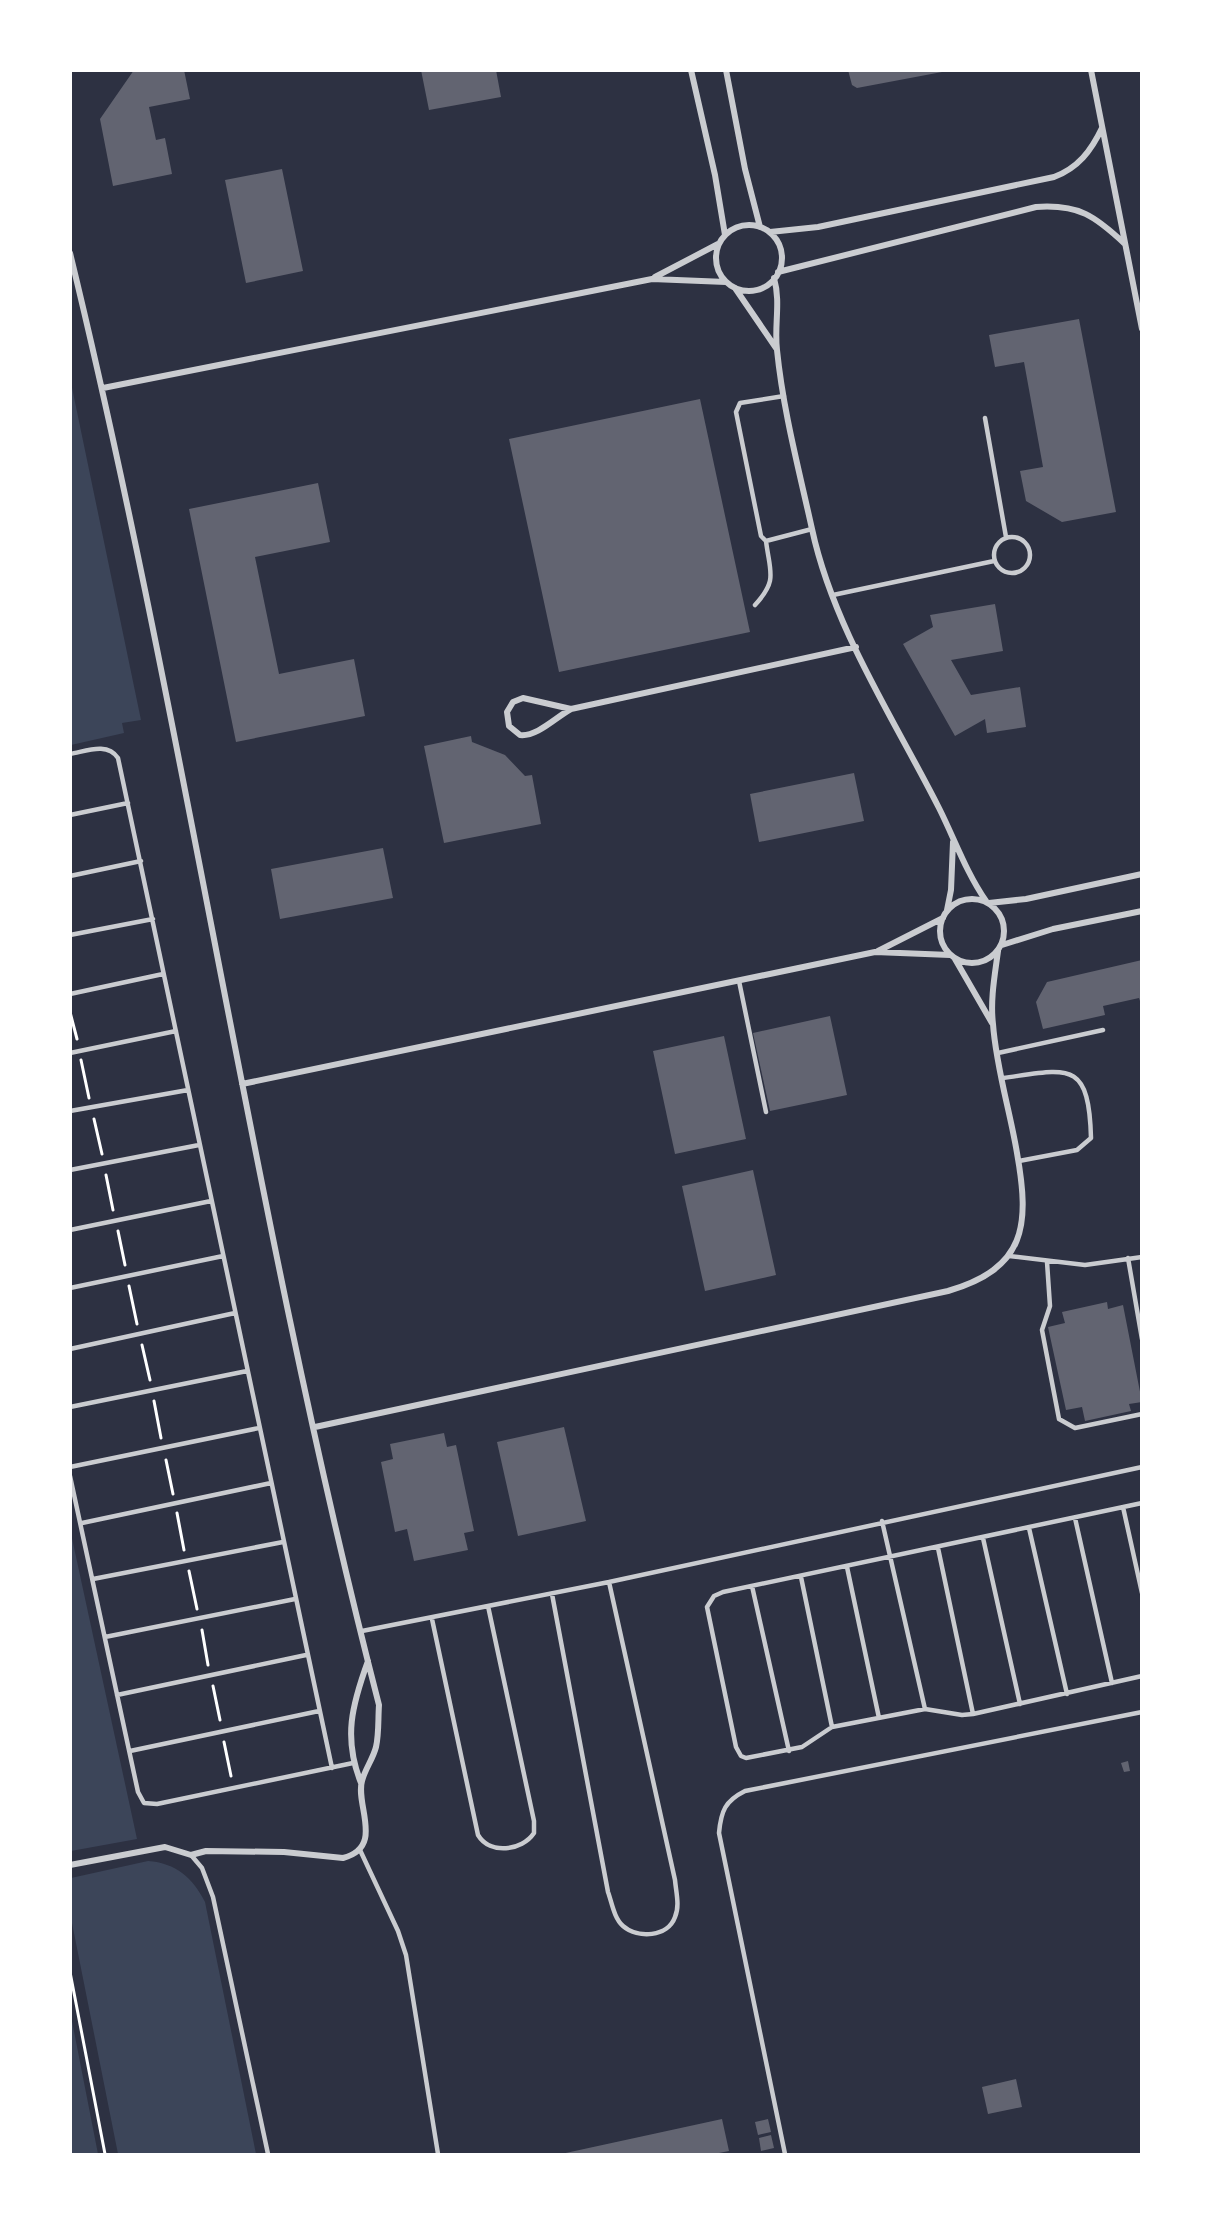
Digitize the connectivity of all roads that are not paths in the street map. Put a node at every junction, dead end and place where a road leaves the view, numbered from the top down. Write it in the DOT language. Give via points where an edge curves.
graph roads {
  1 [pos="691,70"];
  2 [pos="726,70"];
  3 [pos="1091,70"];
  4 [pos="1102,128"];
  5 [pos="760,227"];
  6 [pos="770,232"];
  7 [pos="725,235"];
  8 [pos="718,244"];
  9 [pos="1125,244"];
  10 [pos="70,253"];
  11 [pos="778,272"];
  12 [pos="774,278"];
  13 [pos="652,279"];
  14 [pos="726,282"];
  15 [pos="734,287"];
  16 [pos="1142,329"];
  17 [pos="777,349"];
  18 [pos="103,388"];
  19 [pos="785,396"];
  20 [pos="985,418"];
  21 [pos="812,529"];
  22 [pos="1006,537"];
  23 [pos="766,541"];
  24 [pos="994,561"];
  25 [pos="833,595"];
  26 [pos="755,605"];
  27 [pos="856,647"];
  28 [pos="572,709"];
  29 [pos="70,754"];
  30 [pos="128,803"];
  31 [pos="70,815"];
  32 [pos="953,842"];
  33 [pos="141,861"];
  34 [pos="1142,874"];
  35 [pos="70,876"];
  36 [pos="988,902"];
  37 [pos="1142,910"];
  38 [pos="945,915"];
  39 [pos="153,919"];
  40 [pos="70,935"];
  41 [pos="1000,948"];
  42 [pos="875,952"];
  43 [pos="953,957"];
  44 [pos="163,974"];
  45 [pos="739,981"];
  46 [pos="70,994"];
  47 [pos="992,1023"];
  48 [pos="1103,1030"];
  49 [pos="176,1031"];
  50 [pos="70,1053"];
  51 [pos="998,1053"];
  52 [pos="1003,1078"];
  53 [pos="243,1084"];
  54 [pos="188,1090"];
  55 [pos="70,1112"];
  56 [pos="766,1112"];
  57 [pos="199,1145"];
  58 [pos="1019,1161"];
  59 [pos="70,1170"];
  60 [pos="211,1201"];
  61 [pos="70,1230"];
  62 [pos="223,1256"];
  63 [pos="1009,1256"];
  64 [pos="1142,1257"];
  65 [pos="1128,1258"];
  66 [pos="1047,1262"];
  67 [pos="70,1288"];
  68 [pos="235,1313"];
  69 [pos="1142,1339"];
  70 [pos="70,1349"];
  71 [pos="247,1371"];
  72 [pos="70,1407"];
  73 [pos="1142,1414"];
  74 [pos="315,1427"];
  75 [pos="259,1428"];
  76 [pos="70,1467"];
  77 [pos="1142,1467"];
  78 [pos="70,1476"];
  79 [pos="271,1483"];
  80 [pos="1142,1503"];
  81 [pos="1123,1507"];
  82 [pos="1075,1518"];
  83 [pos="882,1521"];
  84 [pos="82,1524"];
  85 [pos="1029,1527"];
  86 [pos="983,1538"];
  87 [pos="283,1542"];
  88 [pos="938,1548"];
  89 [pos="891,1558"];
  90 [pos="847,1567"];
  91 [pos="801,1577"];
  92 [pos="93,1579"];
  93 [pos="609,1582"];
  94 [pos="752,1586"];
  95 [pos="1142,1593"];
  96 [pos="552,1594"];
  97 [pos="295,1599"];
  98 [pos="488,1606"];
  99 [pos="432,1619"];
  100 [pos="362,1631"];
  101 [pos="105,1637"];
  102 [pos="306,1655"];
  103 [pos="368,1661"];
  104 [pos="1142,1676"];
  105 [pos="1112,1683"];
  106 [pos="1067,1694"];
  107 [pos="117,1695"];
  108 [pos="1020,1704"];
  109 [pos="925,1709"];
  110 [pos="319,1711"];
  111 [pos="1142,1712"];
  112 [pos="973,1714"];
  113 [pos="879,1718"];
  114 [pos="832,1727"];
  115 [pos="130,1751"];
  116 [pos="789,1751"];
  117 [pos="353,1763"];
  118 [pos="332,1768"];
  119 [pos="361,1783"];
  120 [pos="360,1850"];
  121 [pos="191,1855"];
  122 [pos="70,1865"];
  123 [pos="268,2154"];
  124 [pos="438,2154"];
  125 [pos="784,2154"];
  1 -- 7 [label="street"];
  2 -- 5 [label="street"];
  3 -- 4 [label="street"];
  4 -- 6 [label="street" via="1078,164 1054,177 818,227"];
  4 -- 9 [label="street"];
  5 -- 6 [label="street"];
  5 -- 7 [label="street" via="741,226"];
  6 -- 11 [label="street" via="781,254"];
  7 -- 8 [label="street"];
  8 -- 13 [label="street"];
  8 -- 14 [label="street" via="716,261"];
  9 -- 11 [label="street" via="1087,213 1062,207 1036,207"];
  9 -- 16 [label="street"];
  10 -- 18 [label="street"];
  11 -- 12 [label="street"];
  12 -- 15 [label="street" via="757,289"];
  12 -- 17 [label="street"];
  13 -- 14 [label="street"];
  13 -- 18 [label="street"];
  14 -- 15 [label="street"];
  15 -- 17 [label="street"];
  17 -- 19 [label="street"];
  18 -- 53 [label="street"];
  19 -- 21 [label="street"];
  19 -- 23 [label="lane" via="740,403 736,412 761,536"];
  20 -- 22 [label="lane"];
  21 -- 23 [label="lane"];
  21 -- 25 [label="street"];
  22 -- 24 [label="lane" via="995,547"];
  22 -- 24 [label="lane" via="1020,538 1026,543 1028,563 1024,569 1010,573 1003,572"];
  23 -- 26 [label="lane" via="772,582"];
  24 -- 25 [label="lane"];
  25 -- 27 [label="street"];
  27 -- 28 [label="street"];
  27 -- 32 [label="street" via="940,809"];
  28 -- 28 [label="street" via="523,698 510,705 506,719 514,732 528,736"];
  29 -- 30 [label="lane" via="98,748 114,752"];
  30 -- 31 [label="lane"];
  30 -- 33 [label="lane"];
  32 -- 36 [label="street"];
  32 -- 38 [label="street" via="951,890"];
  33 -- 35 [label="lane"];
  33 -- 39 [label="lane"];
  34 -- 36 [label="street" via="1026,899"];
  36 -- 38 [label="street" via="963,900"];
  36 -- 41 [label="street" via="1005,925"];
  37 -- 41 [label="street" via="1053,929"];
  38 -- 42 [label="street" via="908,938"];
  38 -- 43 [label="street" via="940,937"];
  39 -- 40 [label="lane"];
  39 -- 44 [label="lane"];
  41 -- 43 [label="street" via="988,960 975,964"];
  41 -- 47 [label="street"];
  42 -- 43 [label="street"];
  42 -- 45 [label="street"];
  43 -- 47 [label="street"];
  44 -- 46 [label="lane"];
  44 -- 49 [label="lane"];
  45 -- 53 [label="street"];
  45 -- 56 [label="lane"];
  47 -- 51 [label="street"];
  48 -- 51 [label="lane"];
  49 -- 50 [label="lane"];
  49 -- 54 [label="lane"];
  51 -- 52 [label="street"];
  52 -- 58 [label="street"];
  52 -- 58 [label="lane" via="1069,1072 1082,1084 1091,1123 1091,1138 1077,1150"];
  53 -- 74 [label="street"];
  54 -- 55 [label="lane"];
  54 -- 57 [label="lane"];
  57 -- 59 [label="lane"];
  57 -- 60 [label="lane"];
  58 -- 63 [label="street" via="1024,1217"];
  60 -- 61 [label="lane"];
  60 -- 62 [label="lane"];
  62 -- 67 [label="lane"];
  62 -- 68 [label="lane"];
  63 -- 66 [label="lane"];
  63 -- 74 [label="street" via="983,1279 948,1291"];
  64 -- 65 [label="lane"];
  65 -- 66 [label="lane" via="1085,1265"];
  65 -- 69 [label="lane"];
  66 -- 73 [label="lane" via="1050,1306 1042,1330 1059,1419 1076,1428"];
  68 -- 70 [label="lane"];
  68 -- 71 [label="lane"];
  71 -- 72 [label="lane"];
  71 -- 75 [label="lane"];
  74 -- 100 [label="street"];
  75 -- 76 [label="lane"];
  75 -- 79 [label="lane"];
  77 -- 83 [label="lane"];
  78 -- 84 [label="lane"];
  79 -- 84 [label="lane"];
  79 -- 87 [label="lane"];
  80 -- 81 [label="lane"];
  81 -- 82 [label="lane"];
  81 -- 95 [label="lane"];
  82 -- 85 [label="lane"];
  82 -- 105 [label="lane"];
  83 -- 89 [label="lane"];
  83 -- 93 [label="lane"];
  84 -- 92 [label="lane"];
  85 -- 86 [label="lane"];
  85 -- 106 [label="lane"];
  86 -- 88 [label="lane"];
  86 -- 108 [label="lane"];
  87 -- 92 [label="lane"];
  87 -- 97 [label="lane"];
  88 -- 89 [label="lane"];
  88 -- 112 [label="lane"];
  89 -- 90 [label="lane"];
  89 -- 109 [label="lane"];
  90 -- 91 [label="lane"];
  90 -- 113 [label="lane"];
  91 -- 94 [label="lane"];
  91 -- 114 [label="lane"];
  92 -- 101 [label="lane"];
  93 -- 96 [label="lane"];
  93 -- 96 [label="lane" via="675,1880 675,1918 669,1928 654,1934 638,1934 624,1926 615,1914 608,1892"];
  94 -- 116 [label="lane"];
  94 -- 116 [label="lane" via="714,1596 707,1607 736,1747 741,1756 753,1758"];
  96 -- 98 [label="lane"];
  97 -- 101 [label="lane"];
  97 -- 102 [label="lane"];
  98 -- 99 [label="lane"];
  98 -- 99 [label="lane" via="534,1821 534,1833 524,1843 495,1849 484,1845 478,1835"];
  99 -- 100 [label="lane"];
  100 -- 103 [label="street"];
  101 -- 107 [label="lane"];
  102 -- 107 [label="lane"];
  102 -- 110 [label="lane"];
  103 -- 117 [label="street" via="353,1702"];
  103 -- 119 [label="street" via="379,1705 376,1746"];
  104 -- 105 [label="lane"];
  105 -- 106 [label="lane"];
  106 -- 108 [label="lane"];
  107 -- 115 [label="lane"];
  108 -- 112 [label="lane"];
  109 -- 112 [label="lane"];
  109 -- 113 [label="lane"];
  110 -- 115 [label="lane"];
  110 -- 118 [label="lane"];
  111 -- 125 [label="lane" via="745,1791 730,1798 721,1814 719,1833"];
  113 -- 114 [label="lane"];
  114 -- 116 [label="lane"];
  115 -- 118 [label="lane" via="140,1799 149,1804"];
  117 -- 118 [label="lane"];
  117 -- 119 [label="street"];
  119 -- 120 [label="street" via="365,1835"];
  120 -- 121 [label="street" via="344,1858 284,1852 206,1851"];
  120 -- 124 [label="lane" via="406,1955"];
  121 -- 122 [label="street" via="165,1847"];
  121 -- 123 [label="lane" via="202,1868 213,1897"];
}
